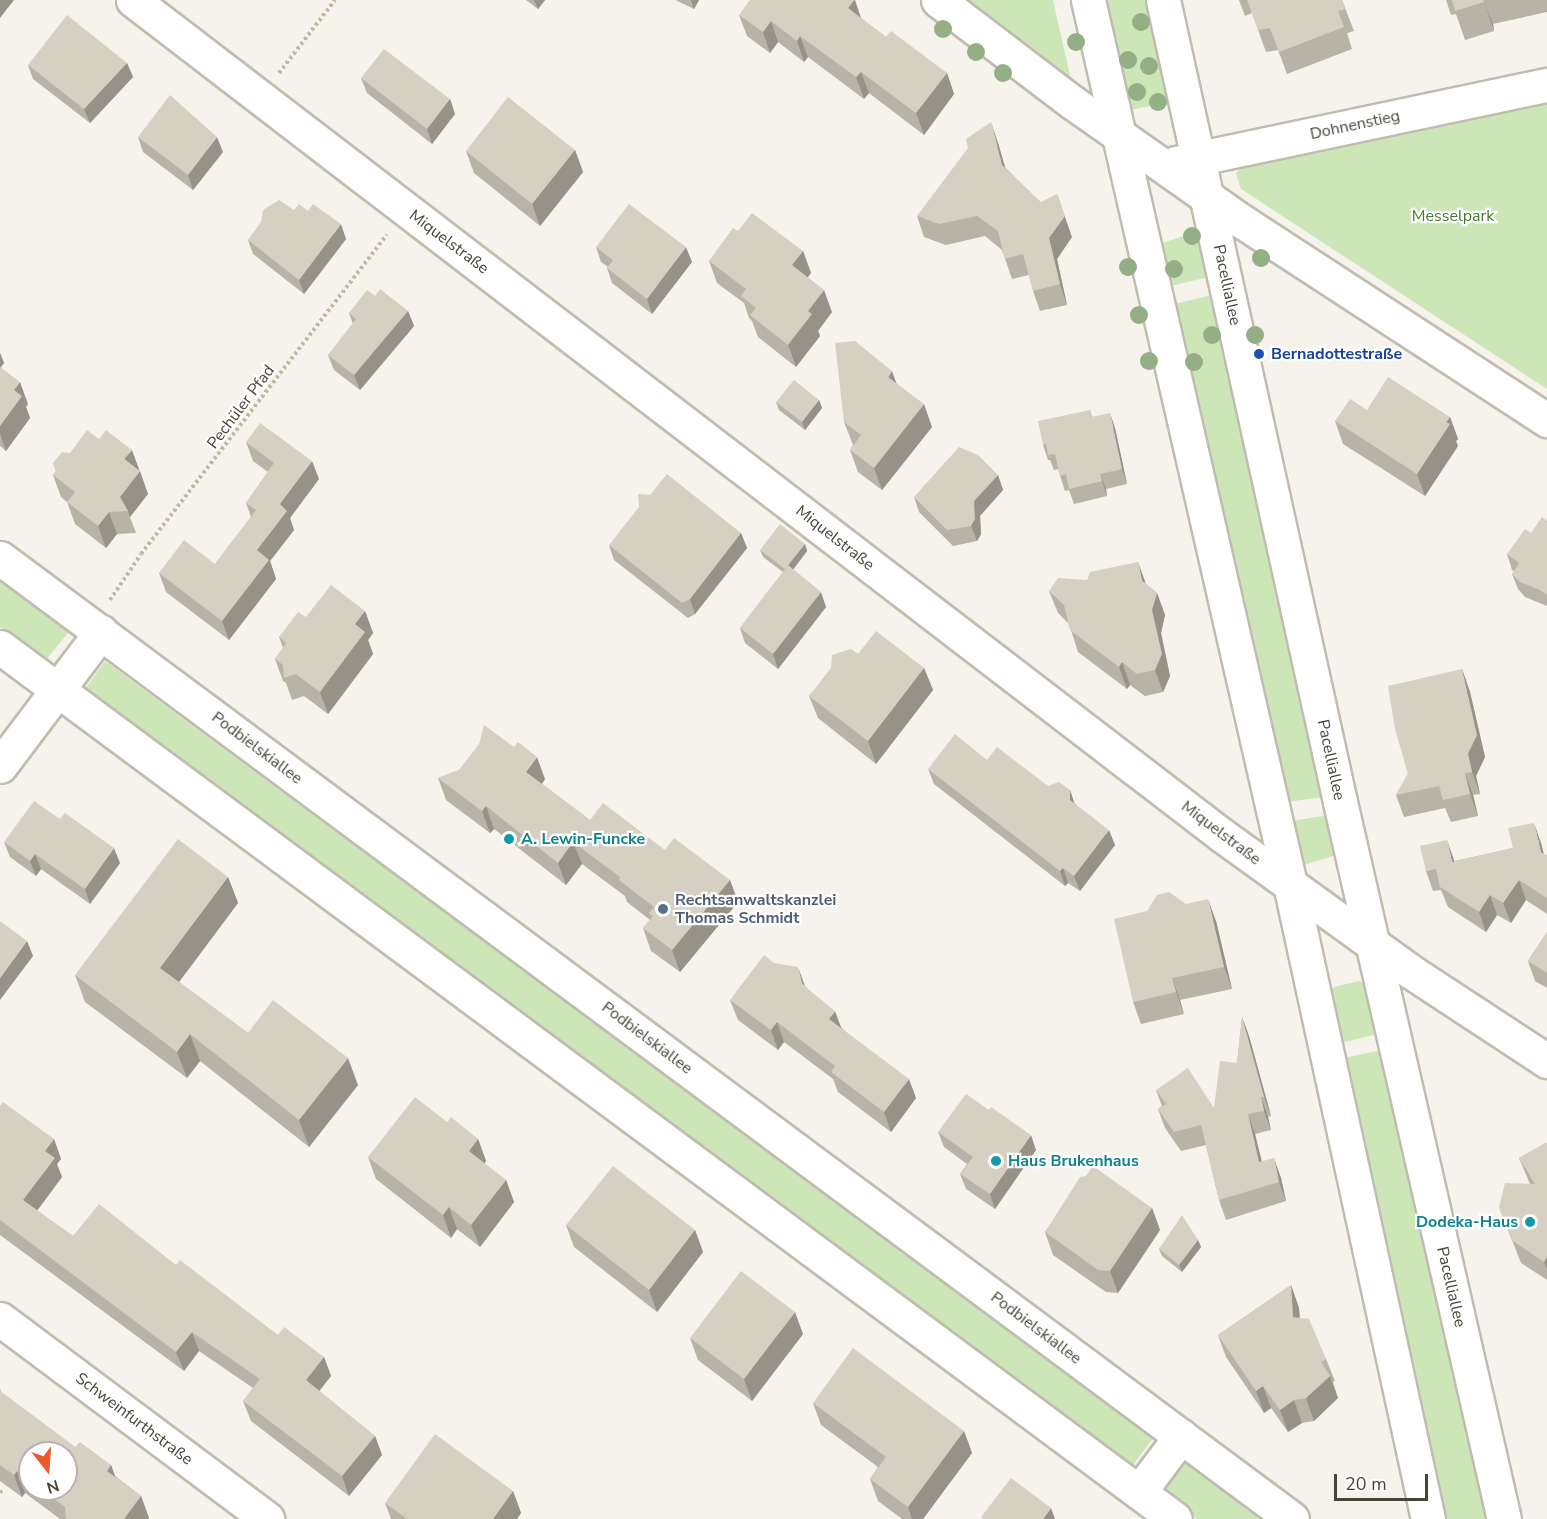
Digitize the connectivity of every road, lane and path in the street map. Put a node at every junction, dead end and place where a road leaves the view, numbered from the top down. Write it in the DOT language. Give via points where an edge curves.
graph roads {
  1 [pos="133,0"];
  2 [pos="335,0"];
  3 [pos="938,0"];
  4 [pos="1088,0"];
  5 [pos="1163,0"];
  6 [pos="274,78"];
  7 [pos="1547,85"];
  8 [pos="1119,135"];
  9 [pos="1199,159"];
  10 [pos="1163,166"];
  11 [pos="1208,198"];
  12 [pos="395,225"];
  13 [pos="1547,420"];
  14 [pos="0,558"];
  15 [pos="104,618"];
  16 [pos="0,647"];
  17 [pos="58,690"];
  18 [pos="0,766"];
  19 [pos="1290,884"];
  20 [pos="1373,944"];
  21 [pos="1547,1061"];
  22 [pos="0,1320"];
  23 [pos="1181,1436"];
  24 [pos="1139,1492"];
  25 [pos="267,1519"];
  26 [pos="1175,1519"];
  27 [pos="1292,1519"];
  28 [pos="1428,1519"];
  29 [pos="1504,1519"];
  1 -- 19 [label="street, Miquelstraße"];
  2 -- 6 [label="path"];
  3 -- 8 [label="street"];
  4 -- 8 [label="street"];
  5 -- 9 [label="street, Pacelliallee"];
  7 -- 9 [label="street, Dohnenstieg"];
  8 -- 10 [label="street"];
  8 -- 19 [label="street"];
  9 -- 10 [label="street, Dohnenstieg"];
  9 -- 11 [label="street, Pacelliallee"];
  10 -- 11 [label="street"];
  11 -- 13 [label="street"];
  11 -- 20 [label="street, Pacelliallee"];
  12 -- 15 [label="path, Pechüler Pfad" via="141,554"];
  14 -- 15 [label="street, Podbielskiallee"];
  15 -- 17 [label="street"];
  15 -- 23 [label="street, Podbielskiallee"];
  16 -- 17 [label="street"];
  17 -- 18 [label="street"];
  17 -- 24 [label="street"];
  19 -- 20 [label="street, Miquelstraße"];
  19 -- 28 [label="street"];
  20 -- 21 [label="street, Miquelstraße"];
  20 -- 29 [label="street, Pacelliallee"];
  22 -- 25 [label="street, Schweinfurthstraße"];
  23 -- 24 [label="street"];
  23 -- 27 [label="street, Podbielskiallee"];
  24 -- 26 [label="street"];
}
